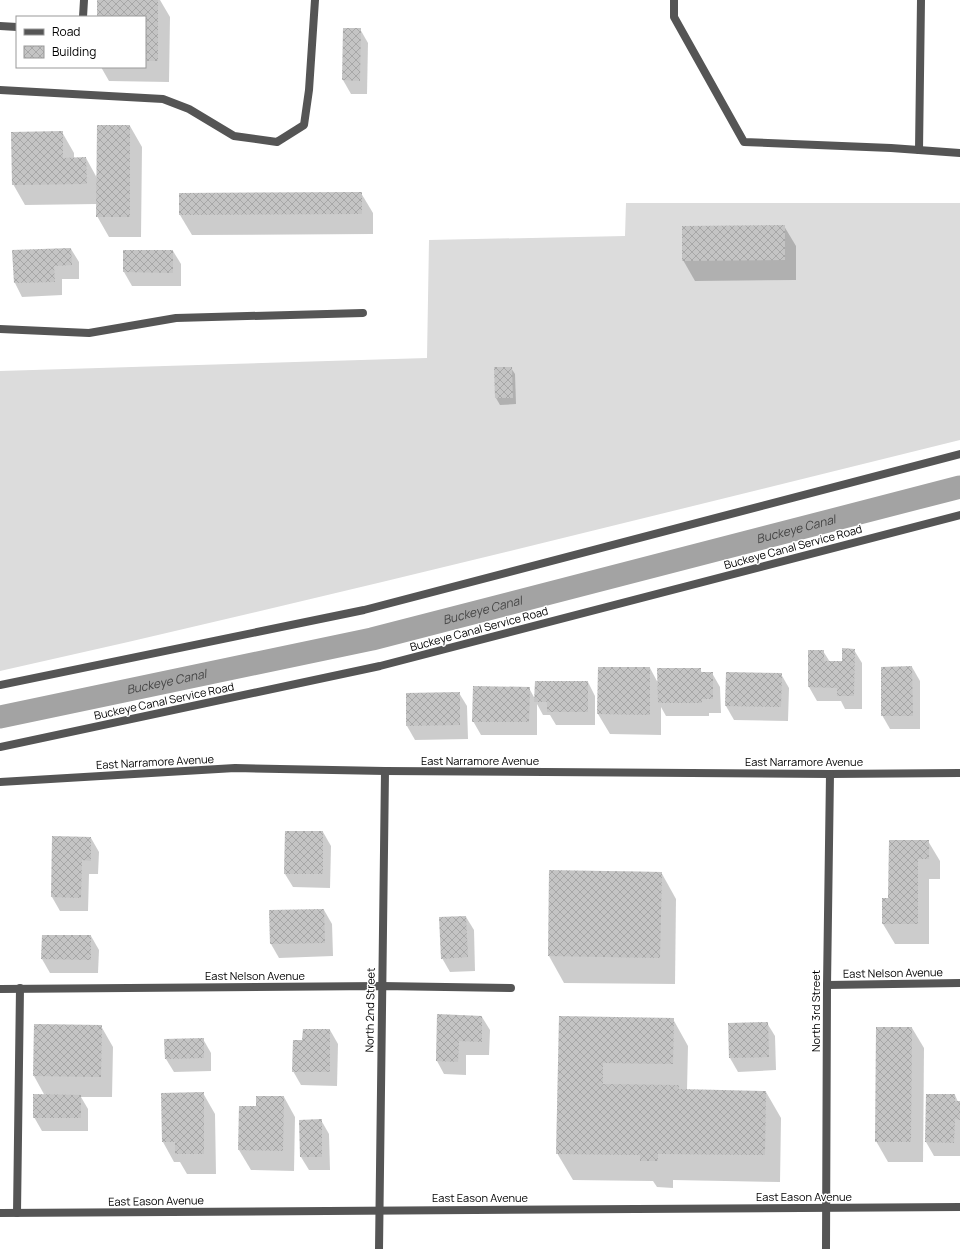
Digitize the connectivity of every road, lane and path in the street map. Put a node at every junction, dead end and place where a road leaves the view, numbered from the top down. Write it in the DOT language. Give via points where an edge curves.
graph roads {
  1 [pos="84,0"];
  2 [pos="315,0"];
  3 [pos="674,0"];
  4 [pos="921,0"];
  5 [pos="83,16"];
  6 [pos="0,26"];
  7 [pos="16,27"];
  8 [pos="0,90"];
  9 [pos="919,150"];
  10 [pos="960,153"];
  11 [pos="364,313"];
  12 [pos="0,329"];
  13 [pos="960,454"];
  14 [pos="960,515"];
  15 [pos="0,685"];
  16 [pos="0,747"];
  17 [pos="385,771"];
  18 [pos="960,773"];
  19 [pos="830,774"];
  20 [pos="0,782"];
  21 [pos="960,983"];
  22 [pos="827,985"];
  23 [pos="381,986"];
  24 [pos="0,988"];
  25 [pos="20,988"];
  26 [pos="511,988"];
  27 [pos="960,1207"];
  28 [pos="826,1208"];
  29 [pos="379,1210"];
  30 [pos="0,1213"];
  31 [pos="17,1213"];
  32 [pos="379,1249"];
  33 [pos="826,1249"];
  1 -- 5 [label="street"];
  2 -- 8 [label="street" via="304,125 277,142 234,136 189,108 163,99"];
  3 -- 9 [label="street" via="674,17 744,142"];
  4 -- 9 [label="street"];
  6 -- 7 [label="street"];
  9 -- 10 [label="street"];
  11 -- 12 [label="street" via="176,318 89,333"];
  13 -- 15 [label="street" via="364,610"];
  14 -- 16 [label="street, Buckeye Canal Service Road" via="380,666"];
  17 -- 19 [label="street, East Narramore Avenue"];
  17 -- 20 [label="street, East Narramore Avenue" via="235,768"];
  17 -- 23 [label="street, North 2nd Street"];
  18 -- 19 [label="street, East Narramore Avenue"];
  19 -- 22 [label="street, North 3rd Street"];
  21 -- 22 [label="street, East Nelson Avenue"];
  22 -- 28 [label="street, North 3rd Street"];
  23 -- 25 [label="street, East Nelson Avenue"];
  23 -- 26 [label="street, East Nelson Avenue"];
  23 -- 29 [label="street, North 2nd Street"];
  24 -- 25 [label="street, East Nelson Avenue"];
  25 -- 31 [label="street"];
  27 -- 28 [label="street, East Eason Avenue"];
  28 -- 29 [label="street, East Eason Avenue"];
  28 -- 33 [label="street, North 3rd Street"];
  29 -- 31 [label="street, East Eason Avenue"];
  29 -- 32 [label="street, North 2nd Street"];
  30 -- 31 [label="street, East Eason Avenue"];
}
